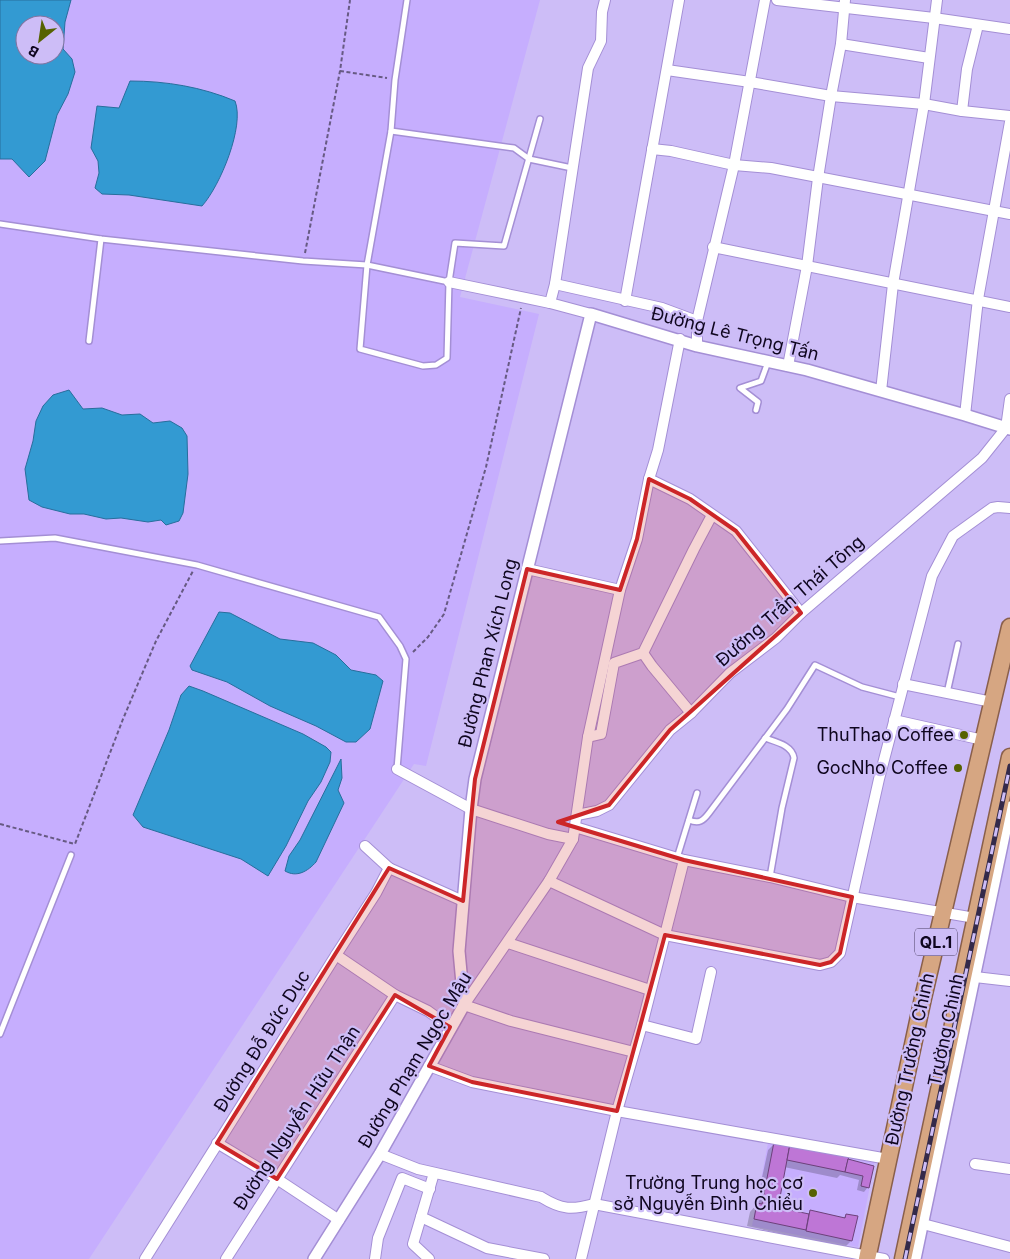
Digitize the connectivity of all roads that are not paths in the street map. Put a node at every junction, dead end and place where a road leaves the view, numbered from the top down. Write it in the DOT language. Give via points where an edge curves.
graph roads {
  1 [pos="407,0"];
  2 [pos="605,0"];
  3 [pos="679,0"];
  4 [pos="765,0"];
  5 [pos="777,0"];
  6 [pos="937,0"];
  7 [pos="844,3"];
  8 [pos="934,18"];
  9 [pos="978,25"];
  10 [pos="1010,30"];
  11 [pos="841,44"];
  12 [pos="929,58"];
  13 [pos="667,70"];
  14 [pos="750,82"];
  15 [pos="831,96"];
  16 [pos="924,104"];
  17 [pos="962,111"];
  18 [pos="1010,116"];
  19 [pos="540,119"];
  20 [pos="1010,122"];
  21 [pos="391,131"];
  22 [pos="652,149"];
  23 [pos="529,159"];
  24 [pos="734,165"];
  25 [pos="573,168"];
  26 [pos="818,178"];
  27 [pos="908,194"];
  28 [pos="994,211"];
  29 [pos="1010,214"];
  30 [pos="0,224"];
  31 [pos="101,239"];
  32 [pos="713,247"];
  33 [pos="367,265"];
  34 [pos="807,266"];
  35 [pos="449,282"];
  36 [pos="555,284"];
  37 [pos="893,284"];
  38 [pos="978,299"];
  39 [pos="625,301"];
  40 [pos="550,303"];
  41 [pos="1010,307"];
  42 [pos="591,314"];
  43 [pos="697,321"];
  44 [pos="680,339"];
  45 [pos="89,341"];
  46 [pos="697,346"];
  47 [pos="768,361"];
  48 [pos="788,366"];
  49 [pos="882,391"];
  50 [pos="1010,399"];
  51 [pos="756,410"];
  52 [pos="965,414"];
  53 [pos="1008,428"];
  54 [pos="648,479"];
  55 [pos="1010,508"];
  56 [pos="712,516"];
  57 [pos="0,541"];
  58 [pos="527,569"];
  59 [pos="620,590"];
  60 [pos="801,613"];
  61 [pos="1010,627"];
  62 [pos="958,644"];
  63 [pos="643,653"];
  64 [pos="903,684"];
  65 [pos="947,693"];
  66 [pos="900,697"];
  67 [pos="992,702"];
  68 [pos="691,713"];
  69 [pos="894,720"];
  70 [pos="588,737"];
  71 [pos="765,738"];
  72 [pos="983,740"];
  73 [pos="1010,757"];
  74 [pos="397,769"];
  75 [pos="697,793"];
  76 [pos="1010,807"];
  77 [pos="471,809"];
  78 [pos="577,815"];
  79 [pos="689,820"];
  80 [pos="575,827"];
  81 [pos="573,839"];
  82 [pos="365,846"];
  83 [pos="1006,847"];
  84 [pos="71,855"];
  85 [pos="681,859"];
  86 [pos="388,868"];
  87 [pos="770,877"];
  88 [pos="549,881"];
  89 [pos="852,897"];
  90 [pos="463,901"];
  91 [pos="943,912"];
  92 [pos="975,918"];
  93 [pos="665,935"];
  94 [pos="508,943"];
  95 [pos="336,954"];
  96 [pos="711,972"];
  97 [pos="975,977"];
  98 [pos="1010,981"];
  99 [pos="650,990"];
  100 [pos="395,995"];
  101 [pos="464,1005"];
  102 [pos="642,1025"];
  103 [pos="450,1028"];
  104 [pos="0,1034"];
  105 [pos="634,1052"];
  106 [pos="429,1066"];
  107 [pos="617,1111"];
  108 [pos="217,1143"];
  109 [pos="380,1154"];
  110 [pos="888,1159"];
  111 [pos="975,1164"];
  112 [pos="1010,1169"];
  113 [pos="434,1173"];
  114 [pos="277,1180"];
  115 [pos="430,1189"];
  116 [pos="594,1204"];
  117 [pos="421,1217"];
  118 [pos="338,1220"];
  119 [pos="923,1224"];
  120 [pos="1010,1247"];
  121 [pos="867,1257"];
  122 [pos="145,1259"];
  123 [pos="226,1259"];
  124 [pos="314,1259"];
  125 [pos="375,1259"];
  126 [pos="429,1259"];
  127 [pos="544,1259"];
  128 [pos="581,1259"];
  129 [pos="884,1259"];
  130 [pos="903,1259"];
  131 [pos="915,1259"];
  1 -- 21 [label="lane"];
  2 -- 25 [label="street" via="601,41 588,68"];
  3 -- 13 [label="street"];
  4 -- 14 [label="street"];
  5 -- 7 [label="street"];
  6 -- 8 [label="street"];
  7 -- 8 [label="street"];
  7 -- 11 [label="street"];
  8 -- 9 [label="street"];
  8 -- 12 [label="street"];
  9 -- 10 [label="street"];
  9 -- 17 [label="street" via="967,69"];
  11 -- 12 [label="street"];
  11 -- 15 [label="street"];
  12 -- 16 [label="street"];
  13 -- 14 [label="street"];
  13 -- 22 [label="street"];
  14 -- 15 [label="street"];
  14 -- 24 [label="street"];
  15 -- 16 [label="street"];
  15 -- 26 [label="street"];
  16 -- 17 [label="street"];
  16 -- 27 [label="street"];
  17 -- 18 [label="street"];
  19 -- 23 [label="lane"];
  20 -- 28 [label="street"];
  21 -- 23 [label="lane" via="514,148"];
  21 -- 33 [label="lane"];
  22 -- 24 [label="street"];
  22 -- 39 [label="street"];
  23 -- 25 [label="lane"];
  23 -- 35 [label="lane" via="504,246 455,243"];
  24 -- 26 [label="street" via="771,168"];
  24 -- 32 [label="street"];
  25 -- 36 [label="street"];
  26 -- 27 [label="street"];
  26 -- 34 [label="street"];
  27 -- 28 [label="street"];
  27 -- 37 [label="street"];
  28 -- 29 [label="street"];
  28 -- 38 [label="street"];
  30 -- 31 [label="lane"];
  31 -- 33 [label="lane"];
  31 -- 45 [label="lane"];
  32 -- 34 [label="street"];
  32 -- 43 [label="street"];
  33 -- 35 [label="lane"];
  33 -- 35 [label="lane" via="360,349 423,366 436,365 447,358"];
  34 -- 37 [label="street"];
  34 -- 48 [label="street"];
  35 -- 40 [label="street, Đường Lê Trọng Tấn"];
  36 -- 39 [label="street"];
  36 -- 40 [label="street"];
  37 -- 38 [label="street"];
  37 -- 49 [label="street"];
  38 -- 41 [label="street"];
  38 -- 52 [label="street"];
  39 -- 43 [label="street" via="662,308"];
  40 -- 42 [label="street, Đường Lê Trọng Tấn"];
  42 -- 44 [label="street, Đường Lê Trọng Tấn"];
  42 -- 58 [label="street, Đường Phan Xích Long"];
  43 -- 46 [label="street"];
  44 -- 46 [label="street, Đường Lê Trọng Tấn"];
  44 -- 54 [label="street, Đường Phạm Ngọc Mậu" via="658,450"];
  46 -- 47 [label="street, Đường Lê Trọng Tấn"];
  47 -- 48 [label="street, Đường Lê Trọng Tấn"];
  47 -- 51 [label="lane" via="762,381 740,388 758,402"];
  48 -- 49 [label="street, Đường Lê Trọng Tấn"];
  49 -- 52 [label="street, Đường Lê Trọng Tấn"];
  50 -- 53 [label="street"];
  52 -- 53 [label="street, Đường Lê Trọng Tấn"];
  53 -- 60 [label="street, Đường Trần Thái Tông" via="982,458"];
  54 -- 56 [label="street" via="690,499"];
  54 -- 59 [label="street, Đường Phạm Ngọc Mậu" via="637,539"];
  55 -- 64 [label="street" via="992,508 953,536 932,576"];
  56 -- 60 [label="street" via="736,531"];
  56 -- 63 [label="street"];
  57 -- 74 [label="lane" via="55,538 197,565 379,617 406,659"];
  58 -- 59 [label="street"];
  58 -- 77 [label="street, Đường Phan Xích Long" via="475,779"];
  59 -- 70 [label="street, Đường Phạm Ngọc Mậu"];
  60 -- 68 [label="street, Đường Trần Thái Tông" via="776,638 730,673"];
  61 -- 67 [label="highway, Đường Trường Chinh / QL.1"];
  62 -- 65 [label="lane"];
  63 -- 68 [label="street"];
  63 -- 70 [label="street" via="614,663 601,734"];
  64 -- 65 [label="street"];
  64 -- 66 [label="street"];
  65 -- 67 [label="street"];
  66 -- 69 [label="street"];
  66 -- 71 [label="lane" via="862,687 815,665"];
  67 -- 72 [label="highway, Đường Trường Chinh / QL.1"];
  68 -- 78 [label="street, Đường Trần Thái Tông" via="670,730 609,805"];
  69 -- 72 [label="street"];
  69 -- 89 [label="street"];
  70 -- 78 [label="street, Đường Phạm Ngọc Mậu"];
  71 -- 79 [label="lane" via="704,820 696,823"];
  71 -- 87 [label="lane" via="789,748 794,754"];
  72 -- 91 [label="highway, Đường Trường Chinh / QL.1"];
  73 -- 92 [label="highway, Đường Trường Chinh / QL.1"];
  74 -- 77 [label="street"];
  75 -- 79 [label="lane"];
  76 -- 83 [label="street, Trường Chinh"];
  77 -- 81 [label="street"];
  77 -- 90 [label="street, Đường Phan Xích Long"];
  78 -- 80 [label="street, Đường Phạm Ngọc Mậu"];
  79 -- 85 [label="lane"];
  80 -- 81 [label="street, Đường Phạm Ngọc Mậu"];
  80 -- 85 [label="street"];
  81 -- 88 [label="street, Đường Phạm Ngọc Mậu"];
  82 -- 86 [label="street"];
  83 -- 97 [label="street, Trường Chinh"];
  84 -- 104 [label="lane"];
  85 -- 87 [label="street"];
  85 -- 93 [label="street"];
  86 -- 90 [label="street"];
  86 -- 95 [label="street, Đường Đỗ Đức Dục" via="376,893"];
  87 -- 89 [label="street"];
  88 -- 93 [label="street"];
  88 -- 94 [label="street, Đường Phạm Ngọc Mậu"];
  89 -- 91 [label="street"];
  89 -- 93 [label="street" via="840,952 832,962 820,966"];
  90 -- 101 [label="street, Đường Phan Xích Long" via="459,951"];
  91 -- 92 [label="street"];
  91 -- 110 [label="highway, Đường Trường Chinh / QL.1"];
  92 -- 130 [label="highway, Đường Trường Chinh / QL.1"];
  93 -- 99 [label="street"];
  94 -- 99 [label="street"];
  94 -- 101 [label="street, Đường Phạm Ngọc Mậu"];
  95 -- 100 [label="street"];
  95 -- 108 [label="street, Đường Đỗ Đức Dục"];
  96 -- 102 [label="street" via="696,1039"];
  97 -- 98 [label="street"];
  97 -- 119 [label="street, Trường Chinh"];
  99 -- 102 [label="street"];
  100 -- 103 [label="street" via="428,1011"];
  100 -- 114 [label="street, Đường Nguyễn Hữu Thận"];
  101 -- 103 [label="street, Đường Phạm Ngọc Mậu"];
  101 -- 105 [label="street" via="511,1021"];
  102 -- 105 [label="street"];
  103 -- 106 [label="street, Đường Phạm Ngọc Mậu"];
  105 -- 107 [label="street"];
  106 -- 107 [label="street" via="472,1082"];
  106 -- 109 [label="street, Đường Phạm Ngọc Mậu"];
  107 -- 110 [label="street"];
  107 -- 116 [label="street"];
  108 -- 114 [label="street"];
  108 -- 122 [label="street, Đường Đỗ Đức Dục"];
  109 -- 113 [label="street"];
  109 -- 118 [label="street, Đường Phạm Ngọc Mậu"];
  110 -- 121 [label="highway, Đường Trường Chinh / QL.1"];
  111 -- 112 [label="street"];
  113 -- 115 [label="street"];
  113 -- 116 [label="street" via="541,1197 551,1204 572,1209"];
  114 -- 118 [label="street"];
  114 -- 123 [label="street, Đường Nguyễn Hữu Thận"];
  115 -- 117 [label="street"];
  115 -- 125 [label="street" via="402,1178 378,1238"];
  116 -- 121 [label="street"];
  116 -- 128 [label="street"];
  117 -- 126 [label="street" via="413,1244"];
  117 -- 127 [label="street" via="487,1248"];
  118 -- 124 [label="street, Đường Phạm Ngọc Mậu"];
  119 -- 120 [label="street"];
  119 -- 131 [label="street, Trường Chinh"];
  121 -- 129 [label="street"];
}
